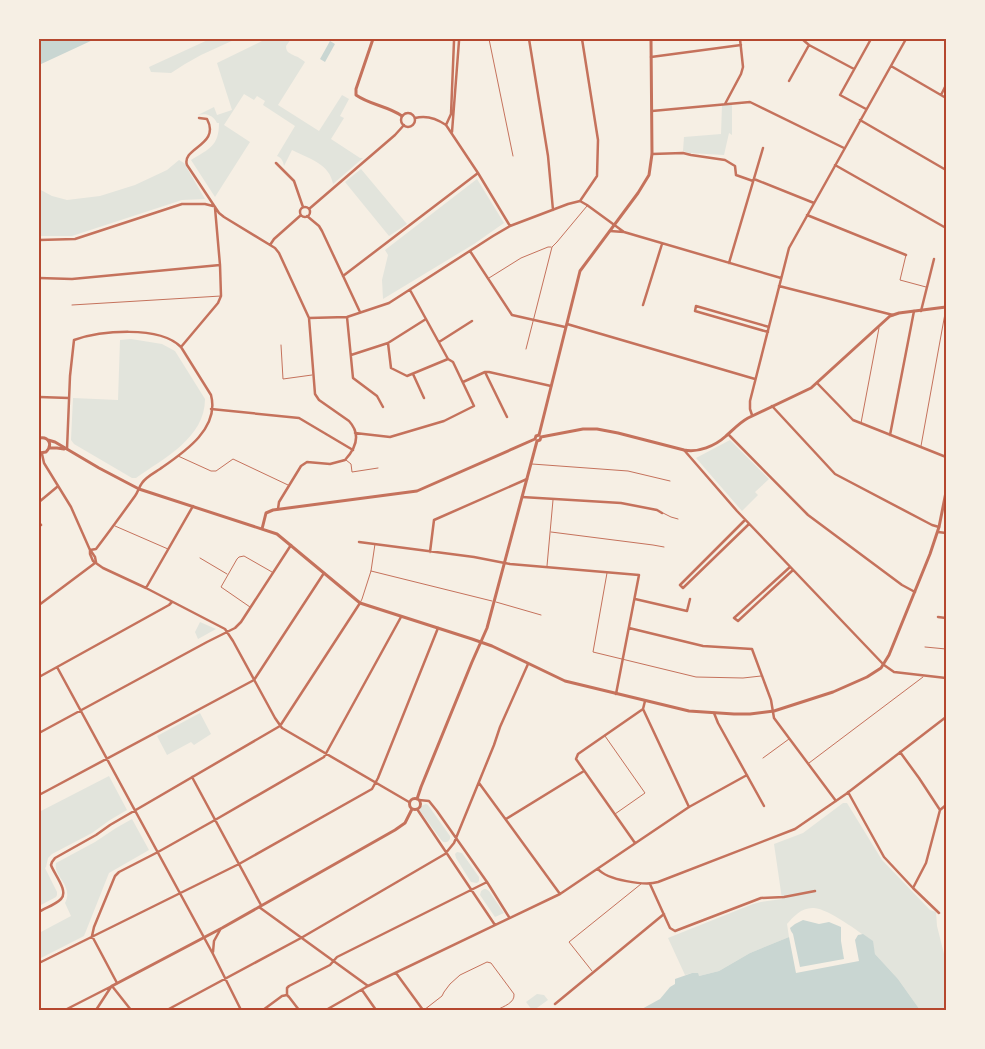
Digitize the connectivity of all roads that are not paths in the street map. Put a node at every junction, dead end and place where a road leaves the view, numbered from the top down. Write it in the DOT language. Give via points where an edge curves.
graph roads {
  1 [pos="373,39"];
  2 [pos="489,39"];
  3 [pos="528,39"];
  4 [pos="582,39"];
  5 [pos="651,39"];
  6 [pos="740,39"];
  7 [pos="802,39"];
  8 [pos="871,39"];
  9 [pos="906,39"];
  10 [pos="454,40"];
  11 [pos="458,40"];
  12 [pos="740,45"];
  13 [pos="808,45"];
  14 [pos="651,57"];
  15 [pos="891,66"];
  16 [pos="854,69"];
  17 [pos="789,81"];
  18 [pos="946,85"];
  19 [pos="941,95"];
  20 [pos="946,98"];
  21 [pos="725,104"];
  22 [pos="866,109"];
  23 [pos="652,111"];
  24 [pos="402,116"];
  25 [pos="199,118"];
  26 [pos="415,118"];
  27 [pos="860,120"];
  28 [pos="404,125"];
  29 [pos="446,125"];
  30 [pos="452,134"];
  31 [pos="763,148"];
  32 [pos="844,148"];
  33 [pos="652,154"];
  34 [pos="513,156"];
  35 [pos="276,163"];
  36 [pos="835,165"];
  37 [pos="946,170"];
  38 [pos="478,173"];
  39 [pos="753,180"];
  40 [pos="580,201"];
  41 [pos="814,202"];
  42 [pos="587,205"];
  43 [pos="214,207"];
  44 [pos="303,207"];
  45 [pos="309,208"];
  46 [pos="553,210"];
  47 [pos="302,215"];
  48 [pos="807,215"];
  49 [pos="307,216"];
  50 [pos="614,224"];
  51 [pos="510,226"];
  52 [pos="946,228"];
  53 [pos="609,231"];
  54 [pos="624,232"];
  55 [pos="39,240"];
  56 [pos="662,244"];
  57 [pos="270,245"];
  58 [pos="552,247"];
  59 [pos="470,251"];
  60 [pos="906,255"];
  61 [pos="934,258"];
  62 [pos="729,263"];
  63 [pos="220,265"];
  64 [pos="343,276"];
  65 [pos="39,278"];
  66 [pos="489,278"];
  67 [pos="781,278"];
  68 [pos="779,286"];
  69 [pos="927,287"];
  70 [pos="410,290"];
  71 [pos="222,296"];
  72 [pos="72,305"];
  73 [pos="642,305"];
  74 [pos="946,307"];
  75 [pos="921,311"];
  76 [pos="360,312"];
  77 [pos="914,312"];
  78 [pos="892,315"];
  79 [pos="731,316"];
  80 [pos="347,317"];
  81 [pos="309,318"];
  82 [pos="426,319"];
  83 [pos="533,320"];
  84 [pos="472,321"];
  85 [pos="730,321"];
  86 [pos="566,325"];
  87 [pos="880,325"];
  88 [pos="769,327"];
  89 [pos="768,332"];
  90 [pos="439,342"];
  91 [pos="388,343"];
  92 [pos="281,346"];
  93 [pos="181,347"];
  94 [pos="526,349"];
  95 [pos="351,355"];
  96 [pos="448,359"];
  97 [pos="485,372"];
  98 [pos="413,374"];
  99 [pos="313,375"];
  100 [pos="755,378"];
  101 [pos="463,382"];
  102 [pos="817,383"];
  103 [pos="551,386"];
  104 [pos="39,397"];
  105 [pos="69,398"];
  106 [pos="424,398"];
  107 [pos="772,406"];
  108 [pos="384,408"];
  109 [pos="211,409"];
  110 [pos="752,416"];
  111 [pos="507,417"];
  112 [pos="861,423"];
  113 [pos="355,433"];
  114 [pos="728,434"];
  115 [pos="890,434"];
  116 [pos="540,436"];
  117 [pos="39,438"];
  118 [pos="48,440"];
  119 [pos="536,440"];
  120 [pos="921,446"];
  121 [pos="49,448"];
  122 [pos="67,450"];
  123 [pos="353,450"];
  124 [pos="684,450"];
  125 [pos="40,453"];
  126 [pos="178,456"];
  127 [pos="946,456"];
  128 [pos="345,460"];
  129 [pos="531,463"];
  130 [pos="378,468"];
  131 [pos="527,480"];
  132 [pos="670,481"];
  133 [pos="57,486"];
  134 [pos="289,486"];
  135 [pos="139,489"];
  136 [pos="946,492"];
  137 [pos="522,497"];
  138 [pos="553,499"];
  139 [pos="39,502"];
  140 [pos="193,506"];
  141 [pos="278,509"];
  142 [pos="662,513"];
  143 [pos="678,519"];
  144 [pos="745,520"];
  145 [pos="749,524"];
  146 [pos="114,525"];
  147 [pos="262,529"];
  148 [pos="938,530"];
  149 [pos="551,532"];
  150 [pos="946,533"];
  151 [pos="359,542"];
  152 [pos="291,544"];
  153 [pos="375,544"];
  154 [pos="664,547"];
  155 [pos="169,549"];
  156 [pos="90,550"];
  157 [pos="714,550"];
  158 [pos="430,552"];
  159 [pos="718,554"];
  160 [pos="200,558"];
  161 [pos="96,562"];
  162 [pos="505,563"];
  163 [pos="547,567"];
  164 [pos="790,567"];
  165 [pos="696,569"];
  166 [pos="793,570"];
  167 [pos="371,572"];
  168 [pos="607,572"];
  169 [pos="699,572"];
  170 [pos="272,573"];
  171 [pos="324,573"];
  172 [pos="228,574"];
  173 [pos="772,583"];
  174 [pos="776,586"];
  175 [pos="146,588"];
  176 [pos="915,592"];
  177 [pos="635,599"];
  178 [pos="690,599"];
  179 [pos="495,601"];
  180 [pos="753,601"];
  181 [pos="172,602"];
  182 [pos="360,603"];
  183 [pos="756,604"];
  184 [pos="39,605"];
  185 [pos="250,607"];
  186 [pos="541,615"];
  187 [pos="401,616"];
  188 [pos="938,617"];
  189 [pos="946,618"];
  190 [pos="438,628"];
  191 [pos="629,628"];
  192 [pos="228,632"];
  193 [pos="481,642"];
  194 [pos="925,647"];
  195 [pos="946,649"];
  196 [pos="623,659"];
  197 [pos="528,664"];
  198 [pos="884,665"];
  199 [pos="58,667"];
  200 [pos="925,675"];
  201 [pos="762,676"];
  202 [pos="39,677"];
  203 [pos="946,678"];
  204 [pos="254,680"];
  205 [pos="616,694"];
  206 [pos="645,701"];
  207 [pos="643,709"];
  208 [pos="774,710"];
  209 [pos="80,711"];
  210 [pos="714,713"];
  211 [pos="946,718"];
  212 [pos="280,726"];
  213 [pos="39,733"];
  214 [pos="605,736"];
  215 [pos="790,739"];
  216 [pos="900,752"];
  217 [pos="326,754"];
  218 [pos="107,758"];
  219 [pos="763,758"];
  220 [pos="809,764"];
  221 [pos="584,771"];
  222 [pos="747,775"];
  223 [pos="192,777"];
  224 [pos="375,783"];
  225 [pos="479,783"];
  226 [pos="848,792"];
  227 [pos="39,795"];
  228 [pos="418,800"];
  229 [pos="836,801"];
  230 [pos="409,802"];
  231 [pos="946,805"];
  232 [pos="764,806"];
  233 [pos="689,807"];
  234 [pos="412,809"];
  235 [pos="417,809"];
  236 [pos="135,810"];
  237 [pos="940,810"];
  238 [pos="616,814"];
  239 [pos="506,819"];
  240 [pos="215,820"];
  241 [pos="456,837"];
  242 [pos="635,843"];
  243 [pos="158,852"];
  244 [pos="446,852"];
  245 [pos="239,864"];
  246 [pos="598,868"];
  247 [pos="487,882"];
  248 [pos="641,884"];
  249 [pos="650,884"];
  250 [pos="913,888"];
  251 [pos="472,890"];
  252 [pos="815,891"];
  253 [pos="180,892"];
  254 [pos="560,894"];
  255 [pos="260,906"];
  256 [pos="39,912"];
  257 [pos="939,913"];
  258 [pos="664,914"];
  259 [pos="509,917"];
  260 [pos="496,925"];
  261 [pos="222,928"];
  262 [pos="92,936"];
  263 [pos="204,937"];
  264 [pos="301,938"];
  265 [pos="213,954"];
  266 [pos="333,961"];
  267 [pos="39,963"];
  268 [pos="593,972"];
  269 [pos="396,973"];
  270 [pos="226,979"];
  271 [pos="117,984"];
  272 [pos="112,986"];
  273 [pos="368,986"];
  274 [pos="362,990"];
  275 [pos="98,993"];
  276 [pos="287,995"];
  277 [pos="102,1001"];
  278 [pos="555,1004"];
  279 [pos="65,1010"];
  280 [pos="96,1010"];
  281 [pos="131,1010"];
  282 [pos="166,1010"];
  283 [pos="241,1010"];
  284 [pos="262,1010"];
  285 [pos="299,1010"];
  286 [pos="326,1010"];
  287 [pos="376,1010"];
  288 [pos="423,1010"];
  289 [pos="497,1010"];
  1 -- 24 [label="street" via="356,95"];
  2 -- 34 [label="lane"];
  3 -- 46 [label="street" via="548,156"];
  4 -- 40 [label="street" via="598,140 598,167 597,176"];
  5 -- 14 [label="street"];
  6 -- 12 [label="street"];
  7 -- 13 [label="street"];
  8 -- 16 [label="street"];
  9 -- 15 [label="street"];
  10 -- 29 [label="street" via="451,114"];
  11 -- 30 [label="street"];
  12 -- 14 [label="street"];
  12 -- 21 [label="street" via="743,67"];
  13 -- 16 [label="street"];
  13 -- 17 [label="street"];
  14 -- 23 [label="street"];
  15 -- 19 [label="street"];
  15 -- 22 [label="street"];
  16 -- 22 [label="street" via="840,95"];
  18 -- 19 [label="street"];
  19 -- 20 [label="street"];
  21 -- 23 [label="street"];
  21 -- 32 [label="street" via="750,102"];
  22 -- 27 [label="street"];
  23 -- 33 [label="street"];
  24 -- 26 [label="street" via="409,113"];
  24 -- 28 [label="street"];
  25 -- 43 [label="street" via="209,122 208,136 186,160"];
  26 -- 28 [label="street" via="412,126"];
  26 -- 29 [label="street" via="434,118"];
  27 -- 32 [label="street"];
  27 -- 37 [label="street"];
  28 -- 45 [label="street"];
  29 -- 30 [label="street"];
  30 -- 38 [label="street"];
  31 -- 39 [label="street"];
  32 -- 36 [label="street"];
  33 -- 39 [label="street" via="683,153 725,160 735,166 736,175"];
  33 -- 50 [label="street" via="648,179"];
  35 -- 44 [label="street" via="294,181"];
  36 -- 41 [label="street"];
  36 -- 52 [label="street"];
  38 -- 51 [label="street"];
  38 -- 64 [label="street"];
  39 -- 41 [label="street"];
  39 -- 62 [label="street"];
  40 -- 42 [label="street"];
  40 -- 46 [label="street"];
  41 -- 48 [label="street"];
  42 -- 50 [label="street"];
  42 -- 58 [label="lane"];
  43 -- 55 [label="street" via="182,204 75,239"];
  43 -- 57 [label="street" via="224,217"];
  43 -- 63 [label="street"];
  44 -- 45 [label="street"];
  44 -- 47 [label="street"];
  45 -- 49 [label="street"];
  46 -- 51 [label="street"];
  47 -- 49 [label="street"];
  47 -- 57 [label="street"];
  48 -- 60 [label="street"];
  48 -- 67 [label="street" via="789,248"];
  49 -- 64 [label="street" via="319,226"];
  50 -- 53 [label="street"];
  50 -- 54 [label="street"];
  51 -- 59 [label="street"];
  53 -- 54 [label="street"];
  53 -- 86 [label="street" via="580,271"];
  54 -- 56 [label="street"];
  56 -- 62 [label="street"];
  56 -- 73 [label="street"];
  57 -- 81 [label="street" via="279,253"];
  58 -- 66 [label="lane" via="521,258"];
  58 -- 83 [label="lane"];
  59 -- 66 [label="street"];
  59 -- 70 [label="street"];
  60 -- 69 [label="lane" via="900,280"];
  61 -- 69 [label="street"];
  62 -- 67 [label="street"];
  63 -- 65 [label="street" via="72,279"];
  63 -- 71 [label="street"];
  64 -- 76 [label="street"];
  66 -- 83 [label="street" via="512,315"];
  67 -- 68 [label="street"];
  68 -- 78 [label="street"];
  68 -- 88 [label="street"];
  69 -- 75 [label="street"];
  70 -- 76 [label="street" via="389,303"];
  70 -- 82 [label="street"];
  71 -- 72 [label="lane"];
  71 -- 93 [label="street"];
  74 -- 75 [label="street"];
  74 -- 120 [label="lane"];
  75 -- 77 [label="street"];
  76 -- 80 [label="street"];
  77 -- 78 [label="street"];
  77 -- 115 [label="street"];
  78 -- 87 [label="street"];
  79 -- 85 [label="street"];
  79 -- 85 [label="street" via="696,306 695,311"];
  79 -- 88 [label="street"];
  80 -- 81 [label="street"];
  80 -- 95 [label="street"];
  81 -- 99 [label="street"];
  82 -- 90 [label="street"];
  82 -- 91 [label="street"];
  83 -- 86 [label="street"];
  83 -- 94 [label="lane"];
  84 -- 90 [label="street"];
  85 -- 89 [label="street"];
  86 -- 100 [label="street"];
  86 -- 103 [label="street"];
  87 -- 102 [label="street"];
  87 -- 112 [label="lane"];
  88 -- 89 [label="street"];
  89 -- 100 [label="street"];
  90 -- 96 [label="street"];
  91 -- 95 [label="street"];
  91 -- 98 [label="street" via="391,368 407,376"];
  92 -- 99 [label="lane" via="283,379"];
  93 -- 105 [label="street" via="161,336 139,333 113,332 74,340"];
  93 -- 109 [label="street" via="211,395"];
  95 -- 108 [label="street" via="353,378 377,396"];
  96 -- 98 [label="street"];
  96 -- 101 [label="street" via="453,362"];
  97 -- 101 [label="street"];
  97 -- 103 [label="street"];
  97 -- 111 [label="street"];
  98 -- 106 [label="street"];
  99 -- 113 [label="street" via="316,397 349,421"];
  100 -- 110 [label="street" via="750,404"];
  101 -- 113 [label="street" via="474,406 444,421 390,437"];
  102 -- 107 [label="street"];
  102 -- 112 [label="street" via="853,420"];
  103 -- 116 [label="street"];
  104 -- 105 [label="street"];
  105 -- 122 [label="street"];
  107 -- 110 [label="street"];
  107 -- 148 [label="street" via="835,474"];
  109 -- 123 [label="street" via="298,418"];
  109 -- 126 [label="street" via="198,438"];
  110 -- 114 [label="street"];
  112 -- 115 [label="street"];
  113 -- 123 [label="street"];
  114 -- 124 [label="street" via="699,451"];
  114 -- 176 [label="street" via="808,515"];
  115 -- 120 [label="street"];
  116 -- 119 [label="street" via="536,436"];
  116 -- 124 [label="street" via="597,429"];
  117 -- 118 [label="street"];
  118 -- 121 [label="street"];
  118 -- 122 [label="street"];
  119 -- 129 [label="street"];
  119 -- 141 [label="street" via="417,491"];
  120 -- 127 [label="street"];
  121 -- 122 [label="street"];
  121 -- 125 [label="street"];
  122 -- 135 [label="street"];
  123 -- 128 [label="street"];
  124 -- 144 [label="street"];
  125 -- 133 [label="street"];
  126 -- 134 [label="lane" via="211,472 233,459"];
  126 -- 135 [label="street" via="144,481"];
  128 -- 130 [label="lane" via="351,464 352,472"];
  128 -- 134 [label="street" via="330,464 307,462"];
  129 -- 131 [label="street"];
  129 -- 132 [label="lane" via="628,471"];
  131 -- 137 [label="street"];
  131 -- 158 [label="street" via="434,520"];
  133 -- 139 [label="street"];
  133 -- 156 [label="street" via="71,507"];
  134 -- 141 [label="street"];
  135 -- 140 [label="street"];
  135 -- 146 [label="street"];
  136 -- 148 [label="street"];
  137 -- 138 [label="street"];
  137 -- 162 [label="street"];
  138 -- 142 [label="street" via="622,504"];
  138 -- 149 [label="lane"];
  140 -- 147 [label="street"];
  140 -- 155 [label="street"];
  141 -- 147 [label="street" via="266,513"];
  142 -- 143 [label="lane"];
  144 -- 145 [label="street"];
  144 -- 157 [label="street"];
  145 -- 159 [label="street"];
  145 -- 164 [label="street"];
  146 -- 155 [label="lane"];
  146 -- 156 [label="street" via="96,549"];
  147 -- 152 [label="street"];
  148 -- 150 [label="street"];
  148 -- 176 [label="street"];
  149 -- 154 [label="lane"];
  149 -- 163 [label="lane"];
  151 -- 153 [label="street"];
  152 -- 170 [label="street"];
  152 -- 171 [label="street"];
  153 -- 158 [label="street"];
  153 -- 167 [label="lane"];
  155 -- 175 [label="street"];
  156 -- 161 [label="street"];
  157 -- 159 [label="street"];
  157 -- 165 [label="street"];
  158 -- 162 [label="street"];
  159 -- 169 [label="street"];
  160 -- 172 [label="lane"];
  161 -- 175 [label="street"];
  161 -- 184 [label="street"];
  162 -- 163 [label="street"];
  162 -- 179 [label="street"];
  163 -- 168 [label="street"];
  164 -- 166 [label="street"];
  164 -- 173 [label="street"];
  165 -- 169 [label="street"];
  165 -- 169 [label="street" via="680,585 683,588"];
  166 -- 174 [label="street"];
  166 -- 198 [label="street"];
  167 -- 179 [label="lane"];
  167 -- 182 [label="lane"];
  168 -- 177 [label="street" via="639,576"];
  168 -- 196 [label="lane" via="593,652"];
  170 -- 172 [label="lane" via="242,556"];
  170 -- 185 [label="street"];
  171 -- 182 [label="street"];
  171 -- 204 [label="street"];
  172 -- 185 [label="lane" via="221,588"];
  173 -- 174 [label="street"];
  173 -- 180 [label="street"];
  174 -- 183 [label="street"];
  175 -- 181 [label="street"];
  176 -- 198 [label="street"];
  177 -- 178 [label="street" via="687,611"];
  177 -- 191 [label="street"];
  179 -- 186 [label="lane"];
  179 -- 193 [label="street"];
  180 -- 183 [label="street"];
  180 -- 183 [label="street" via="734,618 738,621"];
  181 -- 192 [label="street"];
  181 -- 199 [label="street"];
  182 -- 187 [label="street"];
  182 -- 212 [label="street"];
  185 -- 192 [label="street" via="239,624"];
  187 -- 190 [label="street"];
  187 -- 217 [label="street"];
  188 -- 189 [label="street"];
  190 -- 193 [label="street"];
  190 -- 224 [label="street"];
  191 -- 196 [label="street"];
  191 -- 201 [label="street" via="703,646 752,649"];
  192 -- 204 [label="street"];
  192 -- 209 [label="street"];
  193 -- 197 [label="street"];
  193 -- 228 [label="street"];
  194 -- 195 [label="lane"];
  196 -- 201 [label="lane" via="696,677"];
  196 -- 205 [label="street"];
  197 -- 205 [label="street" via="565,681"];
  197 -- 225 [label="street"];
  198 -- 200 [label="street" via="894,672"];
  198 -- 208 [label="street" via="867,677 833,692"];
  199 -- 202 [label="street"];
  199 -- 209 [label="street"];
  200 -- 203 [label="street"];
  200 -- 220 [label="lane"];
  201 -- 208 [label="street"];
  204 -- 212 [label="street"];
  204 -- 218 [label="street"];
  205 -- 206 [label="street"];
  206 -- 207 [label="street"];
  206 -- 210 [label="street"];
  207 -- 214 [label="street"];
  207 -- 233 [label="street"];
  208 -- 210 [label="street" via="750,714"];
  208 -- 215 [label="street" via="774,718"];
  209 -- 213 [label="street"];
  209 -- 218 [label="street"];
  210 -- 222 [label="street"];
  211 -- 216 [label="street"];
  212 -- 217 [label="street"];
  212 -- 223 [label="street"];
  214 -- 221 [label="street" via="578,754 576,759"];
  214 -- 238 [label="lane" via="645,792"];
  215 -- 219 [label="lane"];
  215 -- 220 [label="street"];
  216 -- 226 [label="street"];
  216 -- 237 [label="street"];
  217 -- 224 [label="street"];
  217 -- 240 [label="street"];
  218 -- 227 [label="street"];
  218 -- 236 [label="street"];
  220 -- 229 [label="street"];
  221 -- 238 [label="street"];
  221 -- 239 [label="street"];
  222 -- 232 [label="street"];
  222 -- 233 [label="street"];
  223 -- 236 [label="street"];
  223 -- 240 [label="street"];
  224 -- 230 [label="street"];
  224 -- 245 [label="street" via="365,793"];
  225 -- 239 [label="street"];
  225 -- 241 [label="street"];
  226 -- 229 [label="street"];
  226 -- 250 [label="street" via="884,857"];
  228 -- 230 [label="street"];
  228 -- 235 [label="street" via="420,805"];
  228 -- 241 [label="street" via="429,801"];
  229 -- 249 [label="street" via="795,829"];
  230 -- 234 [label="street"];
  231 -- 237 [label="street"];
  233 -- 242 [label="street"];
  234 -- 235 [label="street"];
  234 -- 255 [label="street" via="405,823 395,830"];
  235 -- 244 [label="street"];
  236 -- 243 [label="street"];
  236 -- 256 [label="street" via="55,858 52,870 63,895 59,901"];
  237 -- 250 [label="street" via="926,863"];
  238 -- 242 [label="street"];
  239 -- 254 [label="street"];
  240 -- 243 [label="street"];
  240 -- 245 [label="street"];
  241 -- 244 [label="street"];
  241 -- 247 [label="street"];
  242 -- 246 [label="street"];
  243 -- 253 [label="street"];
  243 -- 262 [label="street" via="115,876"];
  244 -- 251 [label="street"];
  244 -- 264 [label="street"];
  245 -- 253 [label="street"];
  245 -- 255 [label="street"];
  246 -- 248 [label="street" via="607,876"];
  246 -- 254 [label="street"];
  247 -- 251 [label="street"];
  247 -- 259 [label="street"];
  248 -- 249 [label="street"];
  248 -- 268 [label="lane" via="569,942"];
  249 -- 258 [label="street"];
  250 -- 257 [label="street"];
  251 -- 260 [label="street"];
  251 -- 266 [label="street"];
  252 -- 258 [label="street" via="750,902 679,931 670,928"];
  253 -- 262 [label="street"];
  253 -- 263 [label="street"];
  254 -- 259 [label="street"];
  255 -- 261 [label="street"];
  255 -- 264 [label="street"];
  258 -- 268 [label="street"];
  259 -- 260 [label="street"];
  260 -- 269 [label="street"];
  261 -- 263 [label="street"];
  261 -- 265 [label="street" via="214,941"];
  262 -- 267 [label="street"];
  262 -- 271 [label="street"];
  263 -- 265 [label="street"];
  263 -- 271 [label="street"];
  264 -- 266 [label="street"];
  264 -- 270 [label="street"];
  265 -- 270 [label="street"];
  266 -- 273 [label="street"];
  266 -- 276 [label="street" via="289,986"];
  268 -- 278 [label="street"];
  269 -- 273 [label="street"];
  269 -- 288 [label="street"];
  270 -- 282 [label="street"];
  270 -- 283 [label="street"];
  271 -- 272 [label="street"];
  272 -- 275 [label="street"];
  272 -- 277 [label="street"];
  272 -- 281 [label="street"];
  273 -- 274 [label="street"];
  274 -- 286 [label="street"];
  274 -- 287 [label="street"];
  275 -- 277 [label="street"];
  275 -- 279 [label="street"];
  276 -- 284 [label="street"];
  276 -- 285 [label="street"];
  277 -- 280 [label="street"];
  288 -- 289 [label="lane" via="442,996 460,975 486,962 491,963 514,994 513,1000"];
}
